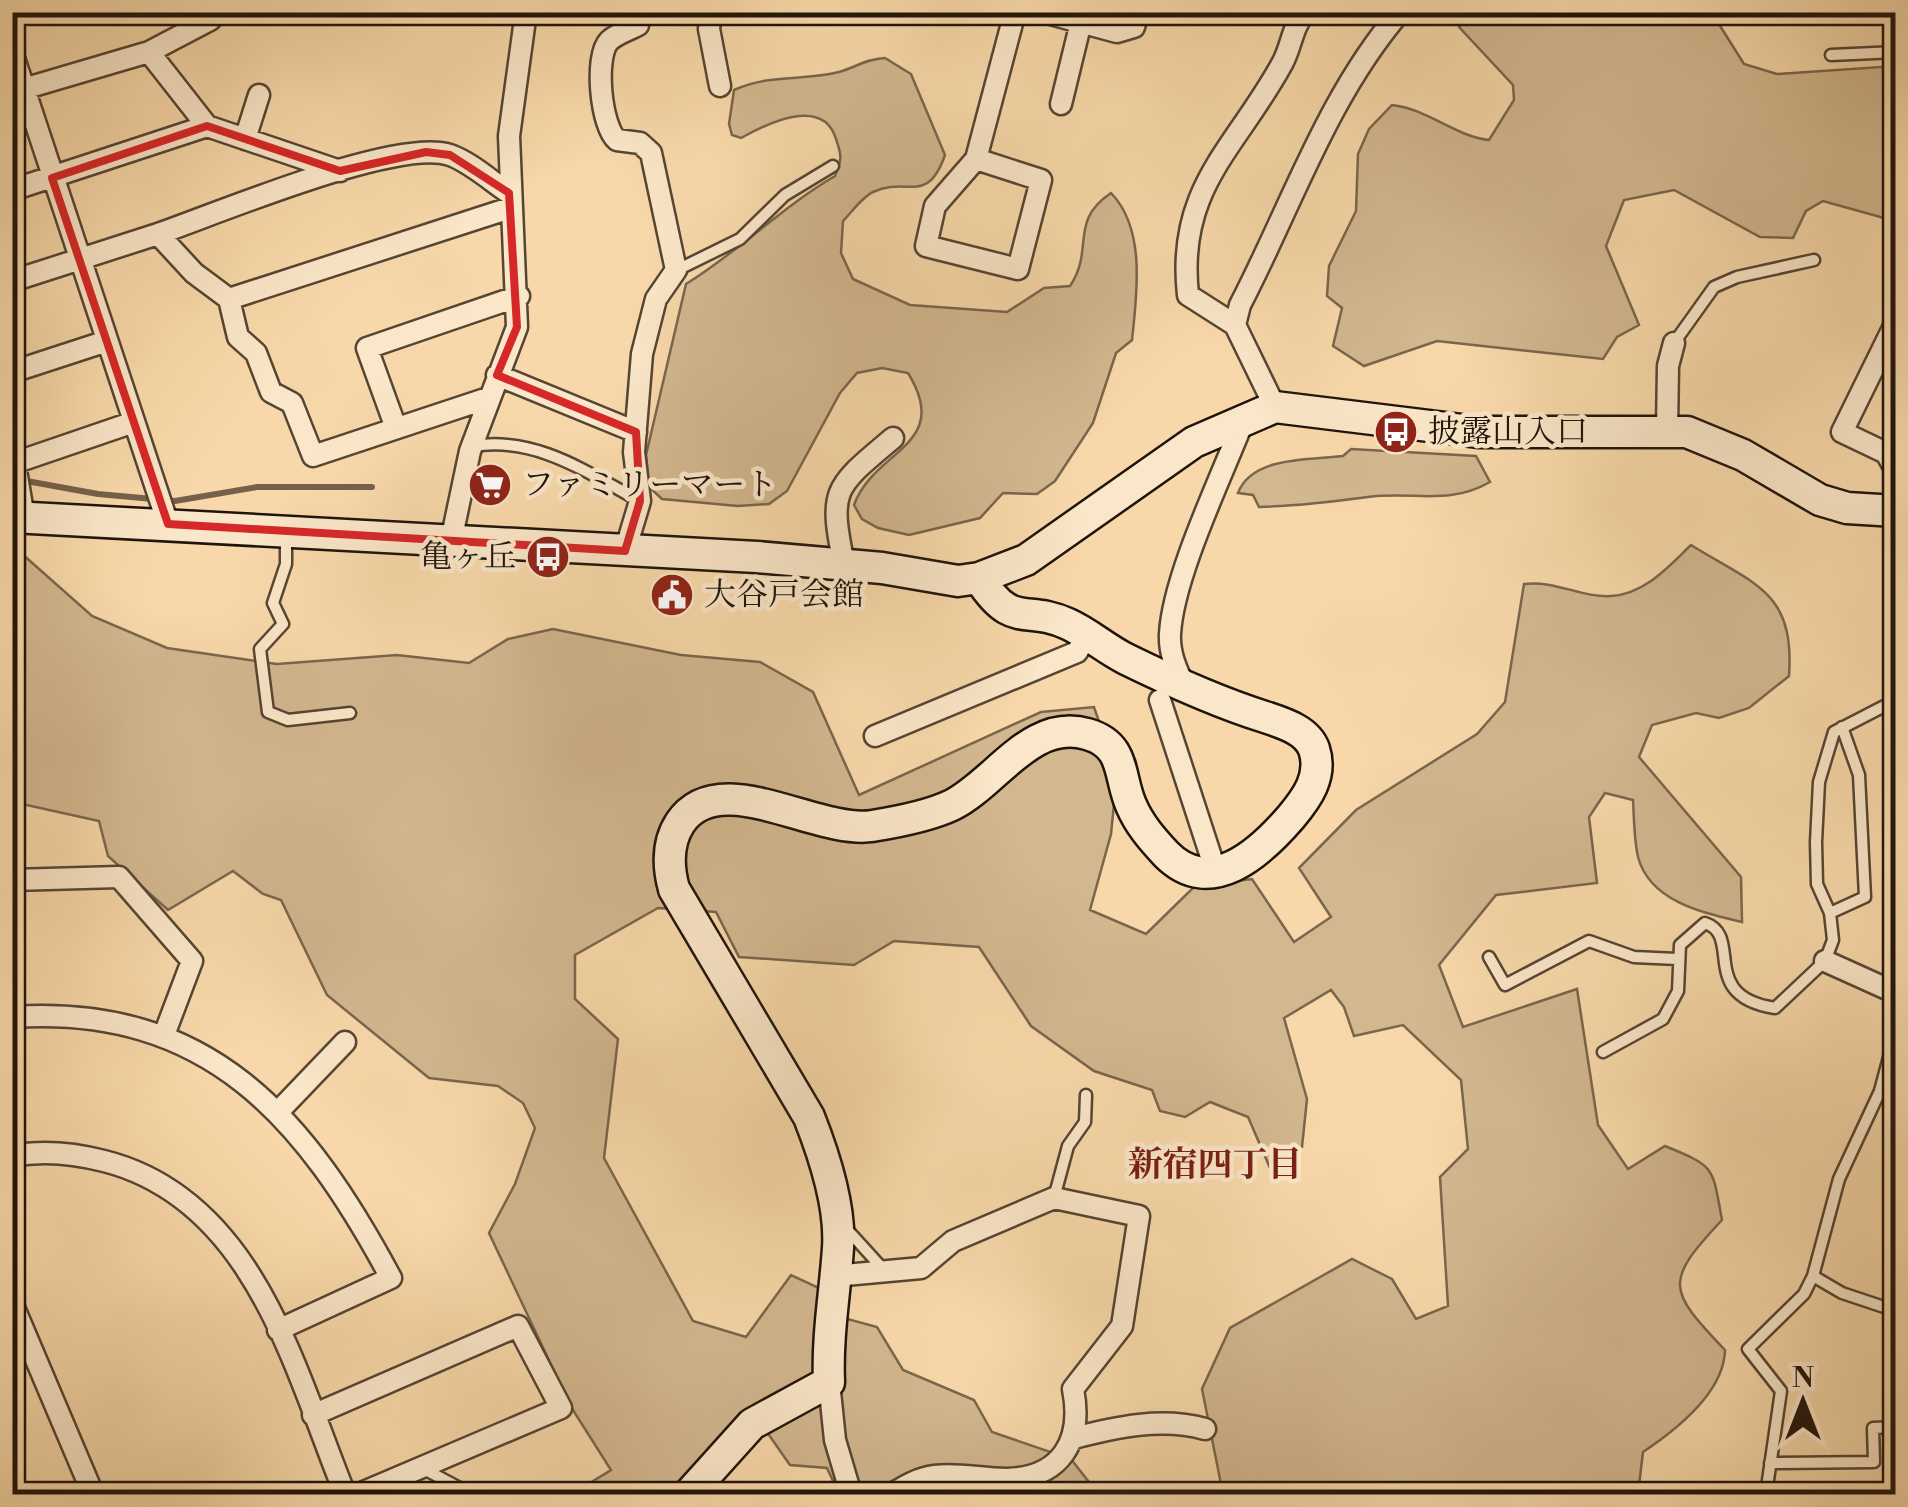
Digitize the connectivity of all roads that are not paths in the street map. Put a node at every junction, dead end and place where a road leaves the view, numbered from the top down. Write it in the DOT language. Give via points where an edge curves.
graph roads {
  1 [pos="210,12"];
  2 [pos="526,12"];
  3 [pos="640,12"];
  4 [pos="711,12"];
  5 [pos="1015,12"];
  6 [pos="1044,12"];
  7 [pos="1138,12"];
  8 [pos="1305,12"];
  9 [pos="1400,12"];
  10 [pos="1082,22"];
  11 [pos="12,52"];
  12 [pos="149,52"];
  13 [pos="1896,52"];
  14 [pos="1830,55"];
  15 [pos="720,86"];
  16 [pos="19,90"];
  17 [pos="259,94"];
  18 [pos="1062,104"];
  19 [pos="206,126"];
  20 [pos="245,138"];
  21 [pos="976,159"];
  22 [pos="833,166"];
  23 [pos="340,170"];
  24 [pos="52,178"];
  25 [pos="12,190"];
  26 [pos="510,200"];
  27 [pos="158,234"];
  28 [pos="80,259"];
  29 [pos="1814,260"];
  30 [pos="676,270"];
  31 [pos="12,281"];
  32 [pos="519,296"];
  33 [pos="229,299"];
  34 [pos="1896,322"];
  35 [pos="1235,326"];
  36 [pos="107,341"];
  37 [pos="1674,343"];
  38 [pos="12,372"];
  39 [pos="497,375"];
  40 [pos="488,398"];
  41 [pos="1274,407"];
  42 [pos="1245,416"];
  43 [pos="134,422"];
  44 [pos="396,428"];
  45 [pos="1667,429"];
  46 [pos="636,432"];
  47 [pos="892,438"];
  48 [pos="472,446"];
  49 [pos="14,456"];
  50 [pos="1896,472"];
  51 [pos="640,501"];
  52 [pos="1896,511"];
  53 [pos="18,517"];
  54 [pos="168,524"];
  55 [pos="286,534"];
  56 [pos="451,541"];
  57 [pos="625,551"];
  58 [pos="844,564"];
  59 [pos="979,578"];
  60 [pos="1088,636"];
  61 [pos="1172,693"];
  62 [pos="1896,700"];
  63 [pos="350,713"];
  64 [pos="1842,727"];
  65 [pos="875,736"];
  66 [pos="1216,872"];
  67 [pos="12,880"];
  68 [pos="1830,913"];
  69 [pos="1489,957"];
  70 [pos="1677,959"];
  71 [pos="1825,961"];
  72 [pos="1894,993"];
  73 [pos="12,1018"];
  74 [pos="164,1035"];
  75 [pos="344,1042"];
  76 [pos="1604,1052"];
  77 [pos="1086,1095"];
  78 [pos="277,1113"];
  79 [pos="12,1156"];
  80 [pos="1054,1198"];
  81 [pos="836,1220"];
  82 [pos="887,1273"];
  83 [pos="834,1276"];
  84 [pos="1813,1276"];
  85 [pos="12,1303"];
  86 [pos="1896,1311"];
  87 [pos="278,1330"];
  88 [pos="830,1382"];
  89 [pos="313,1416"];
  90 [pos="1896,1427"];
  91 [pos="1205,1429"];
  92 [pos="1074,1438"];
  93 [pos="1770,1462"];
  94 [pos="424,1469"];
  95 [pos="94,1494"];
  96 [pos="345,1494"];
  97 [pos="359,1494"];
  98 [pos="471,1494"];
  99 [pos="689,1494"];
  100 [pos="851,1494"];
  101 [pos="892,1494"];
  102 [pos="1766,1494"];
  1 -- 12 [label="street" via="210,20"];
  2 -- 26 [label="street" via="509,136"];
  3 -- 30 [label="street" via="638,25 608,42 602,54 606,126 618,140 650,152"];
  4 -- 15 [label="street"];
  5 -- 21 [label="street"];
  6 -- 10 [label="street"];
  7 -- 10 [label="street" via="1134,27 1117,32"];
  8 -- 35 [label="street" via="1286,58 1197,199 1188,226 1188,295"];
  9 -- 35 [label="street" via="1370,48 1330,119"];
  10 -- 18 [label="street"];
  11 -- 16 [label="street"];
  12 -- 16 [label="street"];
  12 -- 19 [label="street"];
  13 -- 14 [label="lane"];
  16 -- 24 [label="street"];
  17 -- 20 [label="street"];
  19 -- 20 [label="street"];
  19 -- 24 [label="street"];
  20 -- 23 [label="street"];
  21 -- 21 [label="street" via="1041,180 1018,269 926,246 935,206"];
  22 -- 30 [label="lane" via="785,195 740,239"];
  23 -- 26 [label="street" via="426,152 450,155"];
  23 -- 27 [label="street"];
  24 -- 25 [label="street"];
  24 -- 28 [label="street"];
  26 -- 32 [label="street"];
  26 -- 33 [label="street"];
  27 -- 28 [label="street"];
  27 -- 33 [label="street" via="194,274"];
  28 -- 31 [label="street"];
  28 -- 36 [label="street"];
  29 -- 37 [label="lane" via="1714,287"];
  30 -- 46 [label="street" via="656,299 642,354"];
  32 -- 39 [label="street" via="517,327"];
  32 -- 44 [label="street" via="368,348"];
  33 -- 44 [label="street" via="238,338 256,353 271,392 292,403 313,456"];
  34 -- 50 [label="street" via="1842,432 1886,453"];
  35 -- 41 [label="street"];
  36 -- 38 [label="street"];
  36 -- 43 [label="street"];
  37 -- 45 [label="street"];
  39 -- 40 [label="street"];
  39 -- 46 [label="street"];
  40 -- 44 [label="street"];
  40 -- 48 [label="street"];
  41 -- 42 [label="street"];
  41 -- 45 [label="street" via="1478,432"];
  42 -- 59 [label="street" via="1194,442 1026,560"];
  42 -- 61 [label="street" via="1175,600"];
  43 -- 49 [label="street"];
  43 -- 54 [label="street"];
  45 -- 52 [label="street" via="1714,441 1820,500"];
  46 -- 51 [label="street"];
  47 -- 58 [label="street" via="838,491 835,520"];
  48 -- 51 [label="lane" via="510,442 542,450"];
  48 -- 56 [label="street"];
  49 -- 53 [label="street"];
  51 -- 57 [label="street"];
  53 -- 54 [label="street"];
  54 -- 55 [label="street"];
  55 -- 56 [label="street"];
  55 -- 63 [label="lane" via="286,564 273,603 283,624 260,649 268,712 288,720"];
  56 -- 57 [label="street"];
  57 -- 58 [label="street"];
  58 -- 59 [label="street" via="958,581"];
  59 -- 60 [label="street" via="996,604 1064,622"];
  60 -- 61 [label="street"];
  60 -- 65 [label="street" via="1077,652"];
  61 -- 66 [label="street"];
  61 -- 66 [label="street" via="1282,723 1314,748 1314,781 1299,807 1256,854"];
  62 -- 64 [label="lane"];
  64 -- 68 [label="lane" via="1834,732 1818,782 1817,884"];
  64 -- 68 [label="lane" via="1859,775 1865,898"];
  66 -- 81 [label="street" via="1180,868 1167,855 1140,823 1112,746 1082,732 1043,737 951,805 884,824 843,826 730,799 700,803 688,813 672,841 674,888 809,1117"];
  67 -- 74 [label="street" via="119,877 192,961"];
  68 -- 71 [label="lane" via="1833,940"];
  69 -- 70 [label="lane" via="1505,985 1588,942 1634,957"];
  70 -- 71 [label="lane" via="1696,929 1715,926 1734,991 1775,1008"];
  70 -- 76 [label="lane" via="1678,991 1662,1019"];
  71 -- 72 [label="street"];
  72 -- 84 [label="lane" via="1893,1042 1880,1090 1838,1179"];
  73 -- 74 [label="street" via="73,1016"];
  74 -- 78 [label="street" via="217,1062"];
  75 -- 78 [label="street"];
  77 -- 80 [label="lane" via="1085,1122 1068,1146"];
  78 -- 87 [label="street" via="357,1215 391,1278"];
  79 -- 87 [label="street" via="82,1155 165,1184 202,1210 240,1257"];
  80 -- 82 [label="street" via="953,1241 921,1268"];
  80 -- 92 [label="street" via="1138,1216 1126,1317 1073,1388"];
  81 -- 82 [label="lane"];
  81 -- 83 [label="street"];
  82 -- 83 [label="street"];
  83 -- 88 [label="street"];
  84 -- 86 [label="lane"];
  84 -- 93 [label="lane" via="1804,1294 1748,1349 1782,1391"];
  85 -- 95 [label="street"];
  87 -- 89 [label="street"];
  88 -- 99 [label="street" via="752,1424"];
  88 -- 100 [label="street"];
  89 -- 94 [label="street" via="518,1326 561,1408"];
  89 -- 96 [label="street"];
  90 -- 93 [label="lane" via="1873,1428 1874,1462"];
  91 -- 92 [label="street" via="1152,1424"];
  92 -- 101 [label="street" via="1064,1455 1029,1474 940,1475"];
  93 -- 102 [label="lane"];
  94 -- 97 [label="street"];
  94 -- 98 [label="lane"];
}
